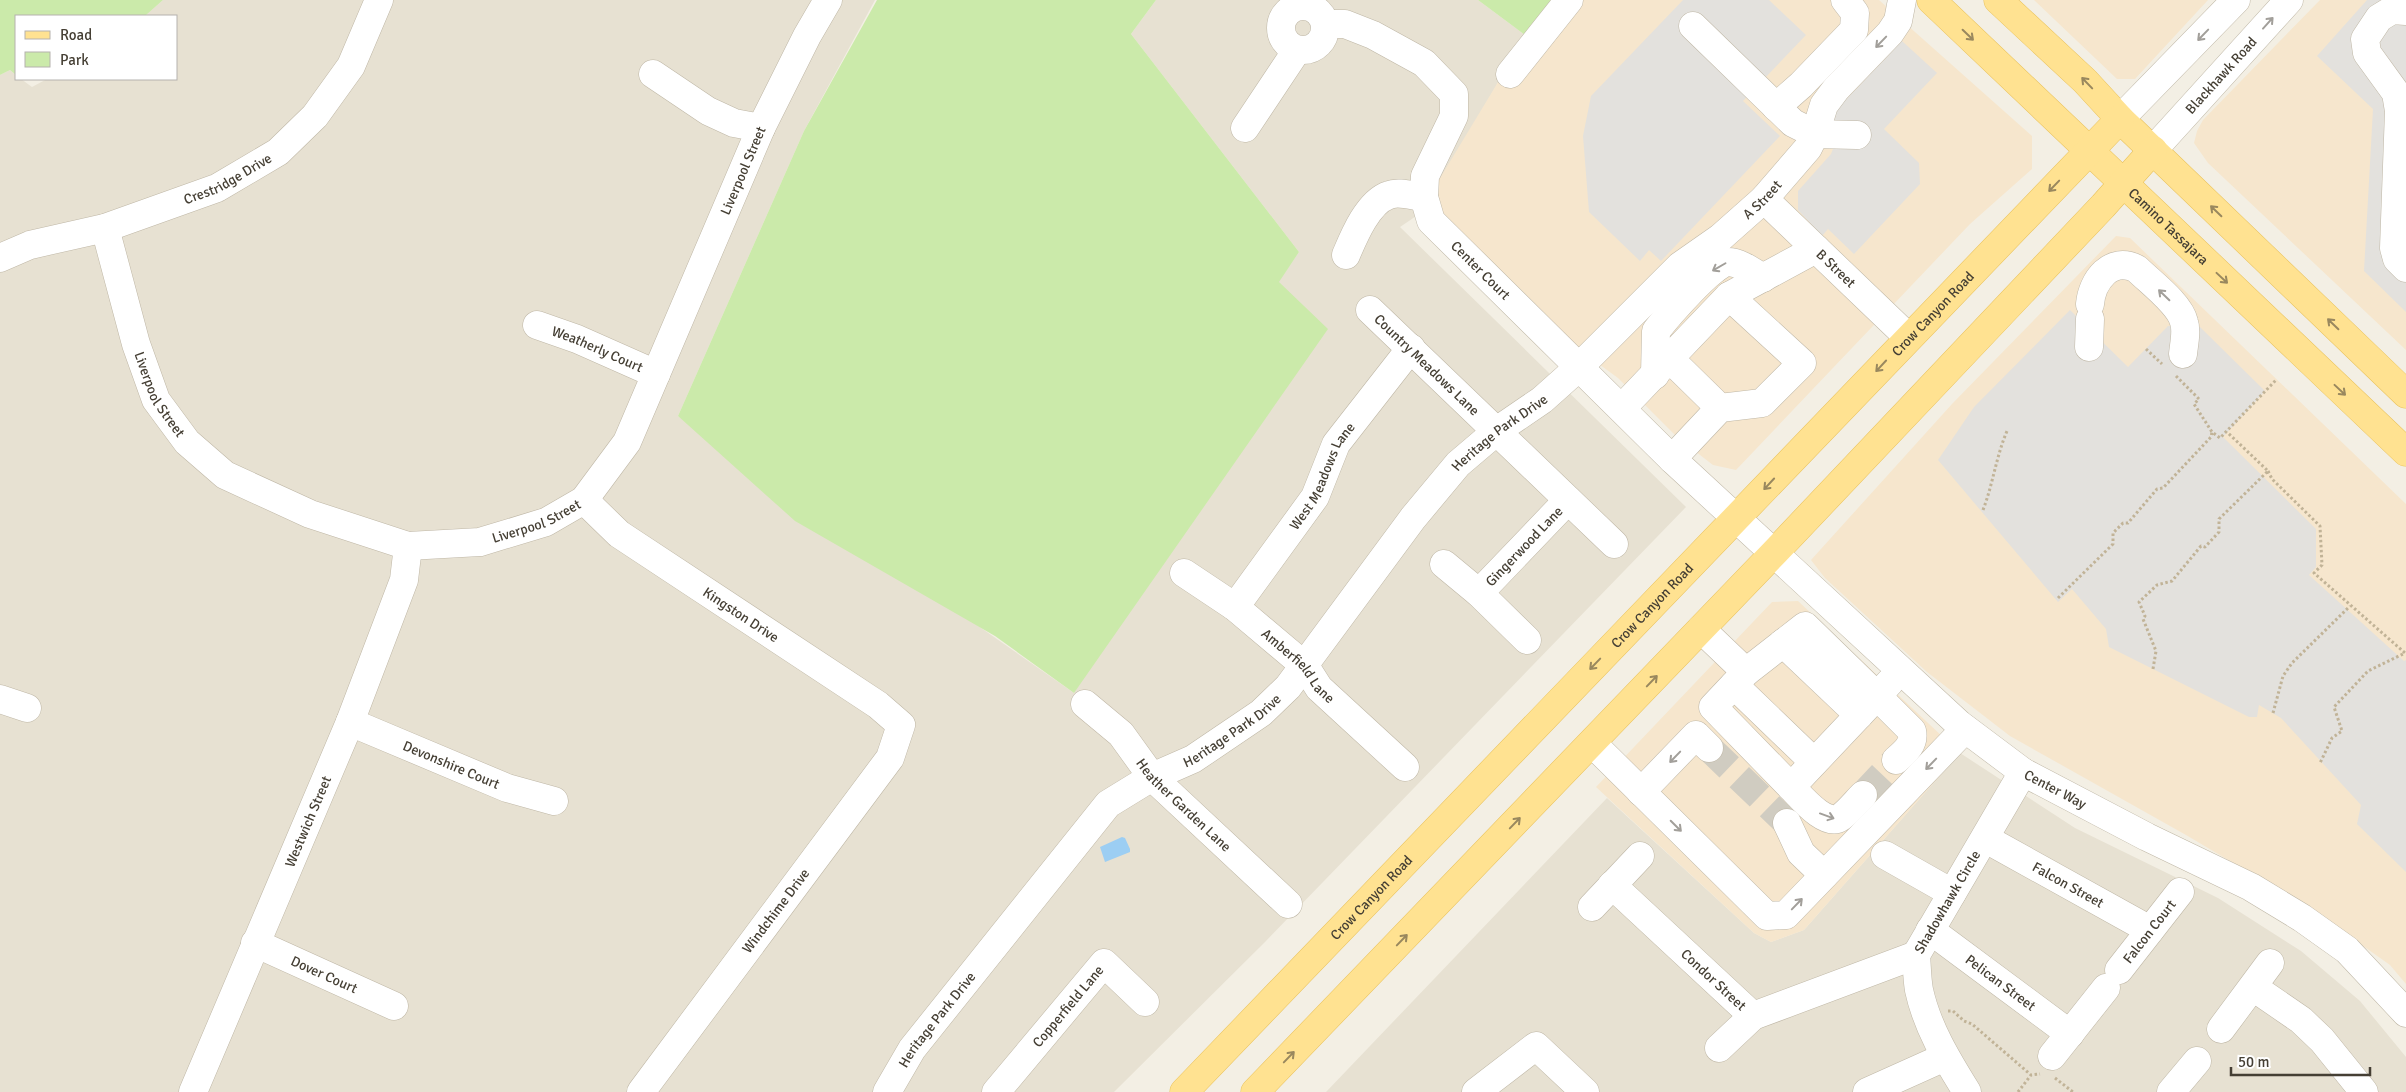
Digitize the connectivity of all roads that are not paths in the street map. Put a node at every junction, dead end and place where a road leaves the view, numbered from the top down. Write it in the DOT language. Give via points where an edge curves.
graph roads {
  1 [pos="379,0"];
  2 [pos="828,0"];
  3 [pos="1569,0"];
  4 [pos="1846,0"];
  5 [pos="1902,0"];
  6 [pos="1931,0"];
  7 [pos="1998,0"];
  8 [pos="2236,0"];
  9 [pos="2289,0"];
  10 [pos="1288,4"];
  11 [pos="2406,11"];
  12 [pos="1325,24"];
  13 [pos="1693,26"];
  14 [pos="1297,50"];
  15 [pos="653,74"];
  16 [pos="1510,74"];
  17 [pos="1782,101"];
  18 [pos="2120,119"];
  19 [pos="762,128"];
  20 [pos="1245,128"];
  21 [pos="1815,134"];
  22 [pos="1857,135"];
  23 [pos="2153,150"];
  24 [pos="2089,153"];
  25 [pos="2123,184"];
  26 [pos="1424,197"];
  27 [pos="1764,199"];
  28 [pos="105,228"];
  29 [pos="1816,248"];
  30 [pos="1346,255"];
  31 [pos="0,258"];
  32 [pos="2406,268"];
  33 [pos="1763,278"];
  34 [pos="1730,296"];
  35 [pos="1370,310"];
  36 [pos="537,325"];
  37 [pos="1908,337"];
  38 [pos="2089,347"];
  39 [pos="1411,348"];
  40 [pos="2175,366"];
  41 [pos="1580,367"];
  42 [pos="1663,367"];
  43 [pos="656,374"];
  44 [pos="2406,394"];
  45 [pos="1622,408"];
  46 [pos="1720,408"];
  47 [pos="1498,430"];
  48 [pos="2406,452"];
  49 [pos="1672,459"];
  50 [pos="584,500"];
  51 [pos="1568,500"];
  52 [pos="1737,518"];
  53 [pos="1614,544"];
  54 [pos="408,546"];
  55 [pos="1775,552"];
  56 [pos="1444,564"];
  57 [pos="1184,573"];
  58 [pos="1479,593"];
  59 [pos="1235,607"];
  60 [pos="1701,629"];
  61 [pos="1527,640"];
  62 [pos="1305,666"];
  63 [pos="1901,670"];
  64 [pos="1740,678"];
  65 [pos="0,699"];
  66 [pos="1085,704"];
  67 [pos="1868,706"];
  68 [pos="28,708"];
  69 [pos="350,722"];
  70 [pos="901,725"];
  71 [pos="1965,729"];
  72 [pos="1592,743"];
  73 [pos="1709,748"];
  74 [pos="1896,760"];
  75 [pos="1814,762"];
  76 [pos="1405,767"];
  77 [pos="2023,772"];
  78 [pos="1152,777"];
  79 [pos="1791,787"];
  80 [pos="1641,792"];
  81 [pos="1863,795"];
  82 [pos="554,801"];
  83 [pos="1787,823"];
  84 [pos="1986,839"];
  85 [pos="1885,855"];
  86 [pos="1640,856"];
  87 [pos="1824,876"];
  88 [pos="1612,886"];
  89 [pos="2180,892"];
  90 [pos="1952,893"];
  91 [pos="1288,904"];
  92 [pos="1592,907"];
  93 [pos="1930,930"];
  94 [pos="2150,930"];
  95 [pos="254,943"];
  96 [pos="1916,955"];
  97 [pos="2270,963"];
  98 [pos="2252,987"];
  99 [pos="1145,1002"];
  100 [pos="394,1006"];
  101 [pos="2406,1013"];
  102 [pos="1753,1016"];
  103 [pos="2221,1029"];
  104 [pos="2070,1034"];
  105 [pos="1719,1048"];
  106 [pos="1945,1057"];
  107 [pos="2197,1061"];
  108 [pos="2046,1066"];
  109 [pos="2180,1089"];
  110 [pos="1881,1090"];
  111 [pos="890,1091"];
  112 [pos="193,1092"];
  113 [pos="641,1092"];
  114 [pos="996,1092"];
  115 [pos="1184,1092"];
  116 [pos="1256,1092"];
  117 [pos="1476,1092"];
  118 [pos="1585,1092"];
  119 [pos="1968,1092"];
  120 [pos="2364,1092"];
  1 -- 28 [label="street, Crestridge Drive" via="352,66 315,116 278,152 217,188"];
  2 -- 19 [label="street, Liverpool Street"];
  3 -- 16 [label="street"];
  4 -- 17 [label="street" via="1855,13 1854,30 1827,43 1809,60"];
  5 -- 21 [label="street, A Street, one-way" via="1898,21 1890,33 1824,105"];
  6 -- 24 [label="main road, Camino Tassajara, one-way"];
  18 -- 7 [label="main road, one-way" via="2086,81"];
  8 -- 18 [label="street, one-way"];
  23 -- 9 [label="street, Blackhawk Road, one-way"];
  10 -- 12 [label="street" via="1314,9"];
  10 -- 14 [label="street" via="1281,28 1283,38"];
  11 -- 32 [label="street" via="2392,10 2379,18 2366,39 2367,53 2396,93 2399,111 2394,248 2397,260"];
  12 -- 14 [label="street" via="1321,42 1314,48"];
  12 -- 26 [label="street, Center Court" via="1345,24 1373,35 1424,63 1454,94 1454,116 1425,176"];
  13 -- 17 [label="street"];
  14 -- 20 [label="street"];
  15 -- 19 [label="street" via="708,111 734,123"];
  17 -- 21 [label="street" via="1794,123"];
  18 -- 23 [label="main road"];
  18 -- 24 [label="main road, Crow Canyon Road"];
  19 -- 43 [label="street, Liverpool Street"];
  21 -- 22 [label="street"];
  21 -- 27 [label="street, A Street" via="1808,148"];
  23 -- 25 [label="main road"];
  44 -- 23 [label="main road, one-way"];
  24 -- 25 [label="main road, Camino Tassajara"];
  24 -- 37 [label="main road, Crow Canyon Road, one-way"];
  25 -- 48 [label="main road, Camino Tassajara, one-way"];
  25 -- 55 [label="main road"];
  26 -- 30 [label="street" via="1389,195 1376,204 1357,228"];
  26 -- 41 [label="street, Center Court" via="1431,222"];
  27 -- 29 [label="street, B Street"];
  27 -- 41 [label="street, A Street" via="1720,238 1680,266"];
  28 -- 31 [label="street, Crestridge Drive" via="30,245"];
  28 -- 54 [label="street, Liverpool Street" via="136,344 156,400 186,442 225,475 310,514"];
  29 -- 33 [label="street"];
  29 -- 37 [label="street, B Street"];
  33 -- 34 [label="street"];
  33 -- 42 [label="street, one-way" via="1728,262 1708,274 1656,331"];
  34 -- 42 [label="street"];
  34 -- 46 [label="street" via="1802,362 1762,403"];
  35 -- 39 [label="street, Country Meadows Lane"];
  36 -- 43 [label="street, Weatherly Court"];
  37 -- 52 [label="main road, Crow Canyon Road, one-way"];
  40 -- 38 [label="street, one-way" via="2185,323 2176,307 2130,265 2122,264 2106,271 2092,288"];
  39 -- 47 [label="street, Country Meadows Lane"];
  39 -- 59 [label="street, West Meadows Lane" via="1336,444 1315,497"];
  41 -- 45 [label="street, Center Court"];
  41 -- 47 [label="street, Heritage Park Drive" via="1542,400"];
  42 -- 45 [label="street"];
  42 -- 46 [label="street"];
  43 -- 50 [label="street, Liverpool Street" via="627,442"];
  45 -- 49 [label="street, Center Court"];
  46 -- 49 [label="street"];
  47 -- 51 [label="street, Country Meadows Lane"];
  47 -- 62 [label="street, Heritage Park Drive" via="1458,464 1413,518"];
  49 -- 52 [label="street, Center Court"];
  50 -- 54 [label="street, Liverpool Street" via="546,522 480,542"];
  50 -- 70 [label="street, Kingston Drive" via="619,534 878,705"];
  51 -- 53 [label="street, Country Meadows Lane"];
  51 -- 58 [label="street, Gingerwood Lane"];
  52 -- 55 [label="street, Center Way"];
  52 -- 115 [label="main road, Crow Canyon Road, one-way"];
  54 -- 69 [label="street, Westwich Street" via="404,580"];
  55 -- 60 [label="main road"];
  55 -- 63 [label="street, Center Way"];
  56 -- 58 [label="street"];
  57 -- 59 [label="street, Amberfield Lane"];
  58 -- 61 [label="street"];
  59 -- 62 [label="street, Amberfield Lane"];
  60 -- 64 [label="street"];
  72 -- 60 [label="main road, one-way"];
  62 -- 76 [label="street, Amberfield Lane" via="1319,688"];
  62 -- 78 [label="street, Heritage Park Drive" via="1261,713 1193,759"];
  63 -- 67 [label="street"];
  63 -- 71 [label="street, Center Way"];
  64 -- 67 [label="street" via="1805,626"];
  64 -- 75 [label="street"];
  64 -- 79 [label="street" via="1713,707"];
  65 -- 68 [label="street"];
  66 -- 78 [label="street, Heather Garden Lane" via="1121,734"];
  67 -- 74 [label="street" via="1912,731 1910,746"];
  67 -- 75 [label="street"];
  69 -- 82 [label="street, Devonshire Court" via="507,788"];
  69 -- 95 [label="street, Westwich Street"];
  70 -- 113 [label="street, Windchime Drive" via="890,758"];
  71 -- 77 [label="street, Center Way"];
  71 -- 87 [label="street, one-way"];
  72 -- 80 [label="street"];
  116 -- 72 [label="main road, one-way"];
  73 -- 80 [label="street, one-way" via="1696,735"];
  75 -- 79 [label="street"];
  77 -- 84 [label="street, Shadowhawk Circle"];
  77 -- 101 [label="street, Center Way" via="2251,887 2302,918 2347,950"];
  78 -- 91 [label="street, Heather Garden Lane"];
  78 -- 111 [label="street, Heritage Park Drive" via="1108,804 912,1049"];
  79 -- 81 [label="street, one-way" via="1817,813 1834,820"];
  80 -- 87 [label="street, one-way" via="1767,916 1786,915"];
  83 -- 87 [label="street" via="1801,853"];
  84 -- 90 [label="street, Shadowhawk Circle"];
  84 -- 94 [label="street, Falcon Street"];
  85 -- 90 [label="street"];
  86 -- 88 [label="street"];
  88 -- 92 [label="street"];
  88 -- 102 [label="street, Condor Street"];
  89 -- 94 [label="street, Falcon Court"];
  90 -- 93 [label="street, Shadowhawk Circle"];
  93 -- 96 [label="street, Shadowhawk Circle"];
  93 -- 104 [label="street, Pelican Street"];
  94 -- 104 [label="street, Falcon Court"];
  95 -- 100 [label="street, Dover Court"];
  95 -- 112 [label="street, Westwich Street"];
  96 -- 102 [label="street, Condor Street"];
  96 -- 106 [label="street, Shadowhawk Circle" via="1919,989"];
  97 -- 98 [label="street"];
  98 -- 103 [label="street"];
  98 -- 120 [label="street" via="2301,1020 2322,1040"];
  99 -- 114 [label="street, Copperfield Lane" via="1104,962"];
  102 -- 105 [label="street"];
  104 -- 108 [label="street, Falcon Court"];
  106 -- 110 [label="street"];
  106 -- 119 [label="street, Shadowhawk Circle"];
  107 -- 109 [label="street"];
  117 -- 118 [label="street" via="1536,1046"];
}
